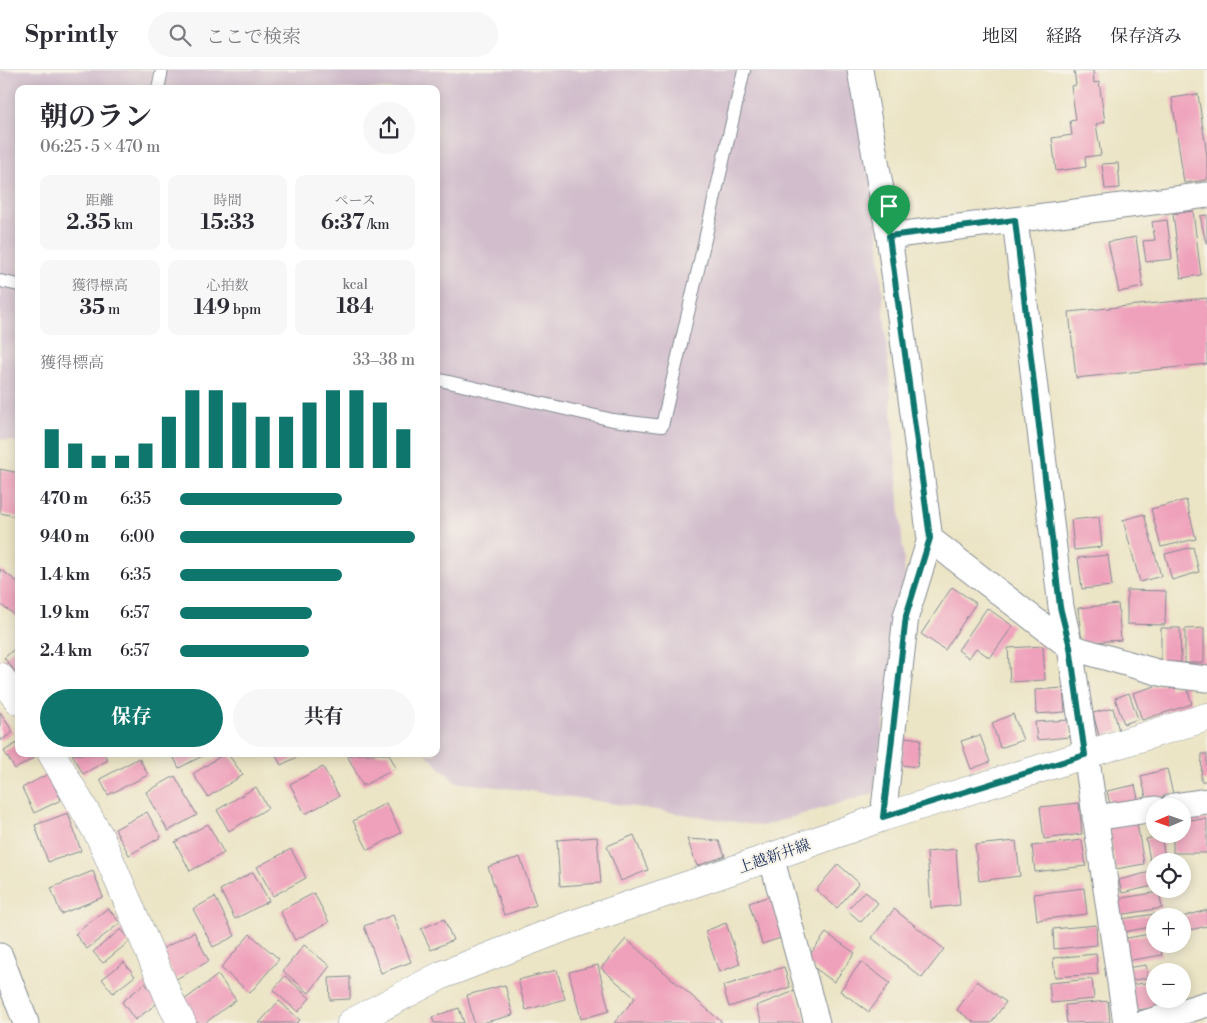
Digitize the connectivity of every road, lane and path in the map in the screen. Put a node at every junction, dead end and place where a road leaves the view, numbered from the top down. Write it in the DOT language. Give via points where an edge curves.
graph roads {
  1 [pos="162,70"];
  2 [pos="744,70"];
  3 [pos="860,70"];
  4 [pos="159,85"];
  5 [pos="1207,195"];
  6 [pos="1015,220"];
  7 [pos="889,236"];
  8 [pos="0,281"];
  9 [pos="15,284"];
  10 [pos="440,381"];
  11 [pos="930,538"];
  12 [pos="1070,647"];
  13 [pos="0,677"];
  14 [pos="1207,679"];
  15 [pos="15,696"];
  16 [pos="1207,717"];
  17 [pos="1085,755"];
  18 [pos="54,757"];
  19 [pos="1207,801"];
  20 [pos="1191,803"];
  21 [pos="1146,810"];
  22 [pos="883,817"];
  23 [pos="1095,818"];
  24 [pos="771,857"];
  25 [pos="0,956"];
  26 [pos="1207,1004"];
  27 [pos="26,1023"];
  28 [pos="182,1023"];
  29 [pos="351,1023"];
  30 [pos="817,1023"];
  31 [pos="1126,1023"];
  32 [pos="1145,1023"];
  1 -- 4 [label="lane"];
  2 -- 10 [label="lane" via="662,426 613,420"];
  3 -- 7 [label="street"];
  5 -- 6 [label="street"];
  6 -- 7 [label="street"];
  6 -- 12 [label="street" via="1060,607"];
  7 -- 11 [label="street"];
  8 -- 9 [label="lane"];
  11 -- 12 [label="street"];
  11 -- 22 [label="street" via="906,616"];
  12 -- 14 [label="street" via="1164,674"];
  12 -- 17 [label="street"];
  13 -- 15 [label="main road"];
  16 -- 17 [label="main road, 上越新井線"];
  17 -- 22 [label="main road, 上越新井線"];
  17 -- 23 [label="street"];
  18 -- 28 [label="main road" via="100,837"];
  19 -- 20 [label="street"];
  21 -- 23 [label="street"];
  22 -- 24 [label="main road, 上越新井線"];
  23 -- 31 [label="street"];
  24 -- 29 [label="main road, 上越新井線" via="568,926 442,975"];
  24 -- 30 [label="street"];
  25 -- 27 [label="street"];
  26 -- 32 [label="street"];
}
